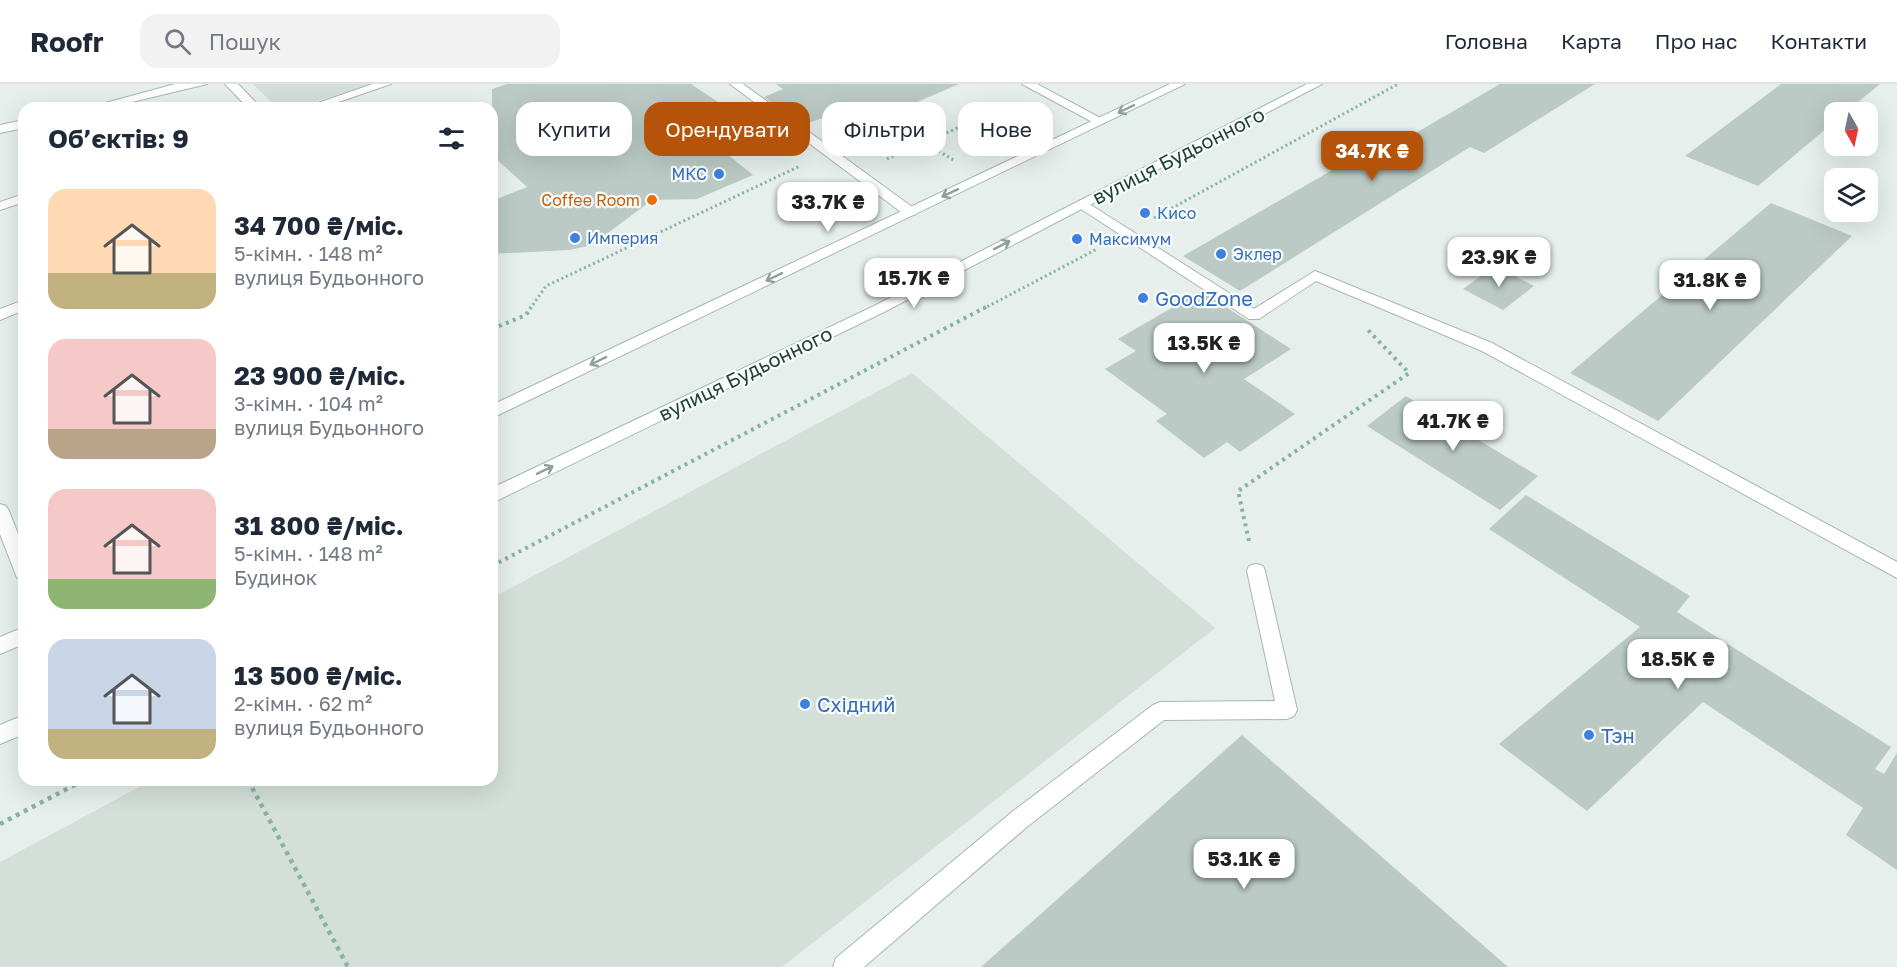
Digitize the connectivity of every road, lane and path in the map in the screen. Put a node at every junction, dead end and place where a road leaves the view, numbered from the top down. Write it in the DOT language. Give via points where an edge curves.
graph roads {
  1 [pos="201,84"];
  2 [pos="231,84"];
  3 [pos="385,84"];
  4 [pos="736,84"];
  5 [pos="1028,84"];
  6 [pos="1179,84"];
  7 [pos="1316,84"];
  8 [pos="1398,84"];
  9 [pos="1041,91"];
  10 [pos="1062,101"];
  11 [pos="117,102"];
  12 [pos="249,102"];
  13 [pos="328,102"];
  14 [pos="1053,105"];
  15 [pos="1100,121"];
  16 [pos="18,125"];
  17 [pos="0,129"];
  18 [pos="822,146"];
  19 [pos="822,156"];
  20 [pos="835,156"];
  21 [pos="856,172"];
  22 [pos="18,200"];
  23 [pos="1083,204"];
  24 [pos="0,206"];
  25 [pos="910,212"];
  26 [pos="1127,233"];
  27 [pos="18,308"];
  28 [pos="0,315"];
  29 [pos="1362,324"];
  30 [pos="498,327"];
  31 [pos="498,409"];
  32 [pos="498,493"];
  33 [pos="0,511"];
  34 [pos="18,558"];
  35 [pos="498,563"];
  36 [pos="1897,571"];
  37 [pos="1256,572"];
  38 [pos="18,638"];
  39 [pos="0,646"];
  40 [pos="18,727"];
  41 [pos="0,735"];
  42 [pos="73,786"];
  43 [pos="251,786"];
  44 [pos="0,824"];
  45 [pos="348,967"];
  46 [pos="845,967"];
  1 -- 11 [label="main road"];
  2 -- 12 [label="main road"];
  3 -- 13 [label="main road"];
  4 -- 18 [label="main road"];
  5 -- 9 [label="main road"];
  6 -- 15 [label="main road, one-way"];
  7 -- 23 [label="main road, вулиця Будьонного"];
  8 -- 26 [label="path"];
  9 -- 10 [label="main road"];
  9 -- 21 [label="path"];
  10 -- 14 [label="main road"];
  10 -- 15 [label="main road"];
  15 -- 25 [label="main road, one-way"];
  16 -- 17 [label="main road"];
  19 -- 30 [label="path" via="546,286 526,315"];
  20 -- 21 [label="main road"];
  21 -- 25 [label="main road"];
  22 -- 24 [label="main road"];
  23 -- 26 [label="main road"];
  32 -- 23 [label="main road, вулиця Будьонного, one-way" via="879,309"];
  25 -- 31 [label="main road, one-way"];
  26 -- 35 [label="path"];
  26 -- 36 [label="main road" via="1254,316 1315,275 1487,347"];
  27 -- 28 [label="main road"];
  29 -- 37 [label="path" via="1409,372 1238,491"];
  33 -- 34 [label="main road"];
  37 -- 46 [label="main road" via="1287,710 1160,711 1020,819"];
  38 -- 39 [label="main road"];
  40 -- 41 [label="main road"];
  42 -- 44 [label="path"];
  43 -- 45 [label="path"];
}
